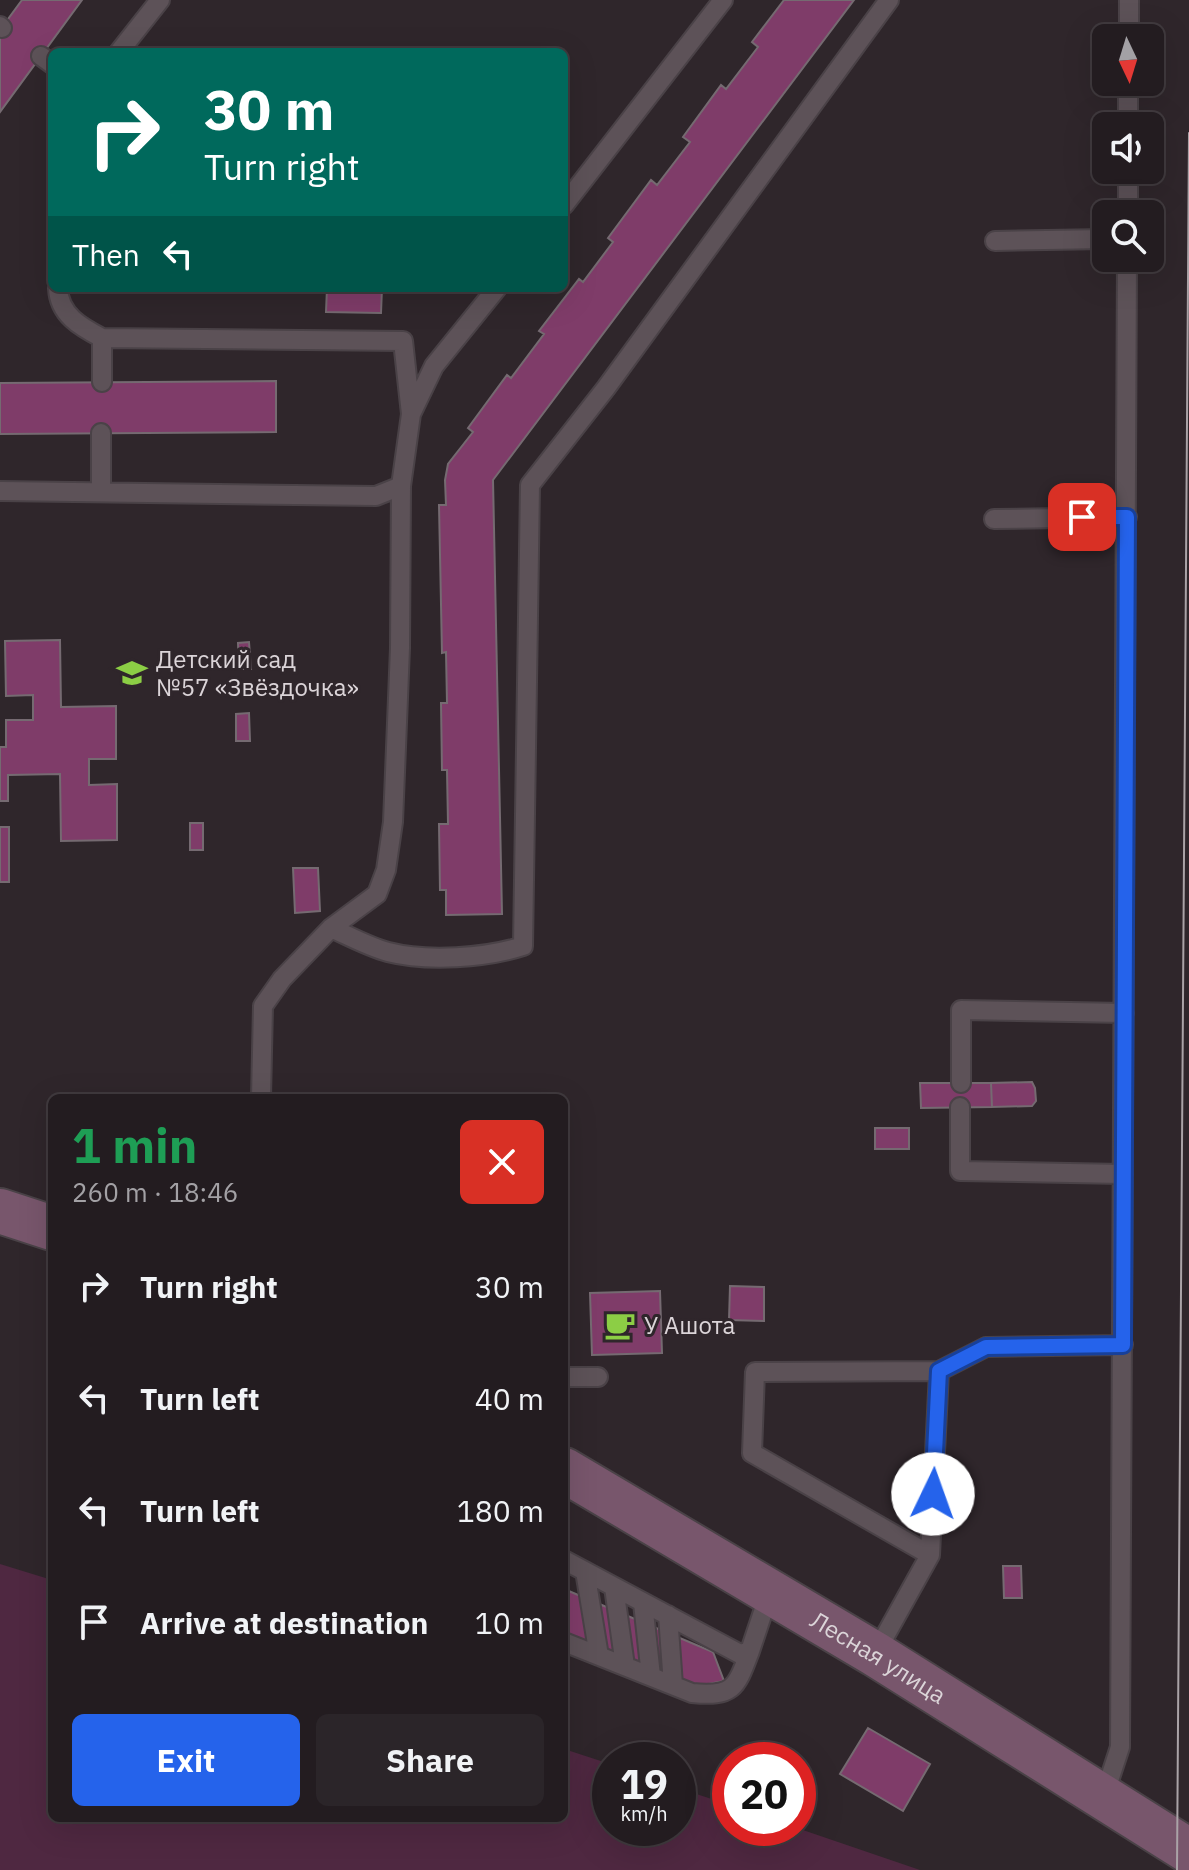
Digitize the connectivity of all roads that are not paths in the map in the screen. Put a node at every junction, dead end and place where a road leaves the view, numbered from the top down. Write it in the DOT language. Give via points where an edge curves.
graph roads {
  1 [pos="160,0"];
  2 [pos="723,0"];
  3 [pos="889,0"];
  4 [pos="1129,0"];
  5 [pos="1129,24"];
  6 [pos="122,48"];
  7 [pos="568,200"];
  8 [pos="1092,239"];
  9 [pos="995,241"];
  10 [pos="1127,272"];
  11 [pos="58,292"];
  12 [pos="494,292"];
  13 [pos="102,338"];
  14 [pos="102,382"];
  15 [pos="411,414"];
  16 [pos="101,433"];
  17 [pos="401,486"];
  18 [pos="0,491"];
  19 [pos="101,492"];
  20 [pos="1127,517"];
  21 [pos="994,519"];
  22 [pos="331,928"];
  23 [pos="1124,1013"];
  24 [pos="961,1083"];
  25 [pos="261,1094"];
  26 [pos="960,1107"];
  27 [pos="1123,1174"];
  28 [pos="0,1211"];
  29 [pos="48,1227"];
  30 [pos="1123,1345"];
  31 [pos="939,1371"];
  32 [pos="568,1377"];
  33 [pos="598,1377"];
  34 [pos="568,1472"];
  35 [pos="930,1555"];
  36 [pos="568,1562"];
  37 [pos="585,1571"];
  38 [pos="614,1587"];
  39 [pos="770,1591"];
  40 [pos="643,1603"];
  41 [pos="668,1615"];
  42 [pos="568,1644"];
  43 [pos="750,1651"];
  44 [pos="875,1654"];
  45 [pos="599,1656"];
  46 [pos="625,1666"];
  47 [pos="651,1676"];
  48 [pos="673,1685"];
  49 [pos="1104,1796"];
  50 [pos="1189,1851"];
  1 -- 6 [label="lane"];
  2 -- 7 [label="lane"];
  3 -- 22 [label="lane" via="530,485 523,946 498,954 449,957 389,952"];
  4 -- 5 [label="lane"];
  8 -- 9 [label="lane"];
  10 -- 20 [label="lane"];
  11 -- 13 [label="lane" via="74,324"];
  12 -- 15 [label="lane" via="434,366"];
  13 -- 14 [label="lane"];
  13 -- 15 [label="lane" via="403,341"];
  15 -- 17 [label="lane"];
  16 -- 19 [label="lane"];
  17 -- 19 [label="lane" via="376,496"];
  17 -- 22 [label="lane" via="400,648 386,870 377,894"];
  18 -- 19 [label="lane"];
  20 -- 21 [label="lane"];
  20 -- 23 [label="lane"];
  22 -- 25 [label="lane" via="263,1006"];
  23 -- 24 [label="lane" via="961,1010"];
  23 -- 27 [label="lane"];
  26 -- 27 [label="lane" via="960,1171"];
  27 -- 30 [label="lane"];
  28 -- 29 [label="main road"];
  30 -- 31 [label="lane" via="986,1347"];
  30 -- 49 [label="lane" via="1120,1747"];
  31 -- 35 [label="lane"];
  31 -- 35 [label="lane" via="755,1372 752,1453"];
  32 -- 33 [label="lane"];
  34 -- 39 [label="main road, Лесная улица"];
  35 -- 44 [label="lane"];
  36 -- 37 [label="lane"];
  37 -- 38 [label="lane"];
  37 -- 45 [label="lane"];
  38 -- 40 [label="lane"];
  38 -- 46 [label="lane"];
  39 -- 43 [label="lane"];
  39 -- 44 [label="main road, Лесная улица"];
  40 -- 41 [label="lane"];
  40 -- 47 [label="lane"];
  41 -- 43 [label="lane" via="740,1654"];
  41 -- 48 [label="lane"];
  42 -- 45 [label="lane"];
  43 -- 48 [label="lane" via="738,1683 727,1692 692,1693"];
  44 -- 49 [label="main road, Лесная улица"];
  45 -- 46 [label="lane"];
  46 -- 47 [label="lane"];
  47 -- 48 [label="lane"];
  49 -- 50 [label="main road, Лесная улица"];
}
